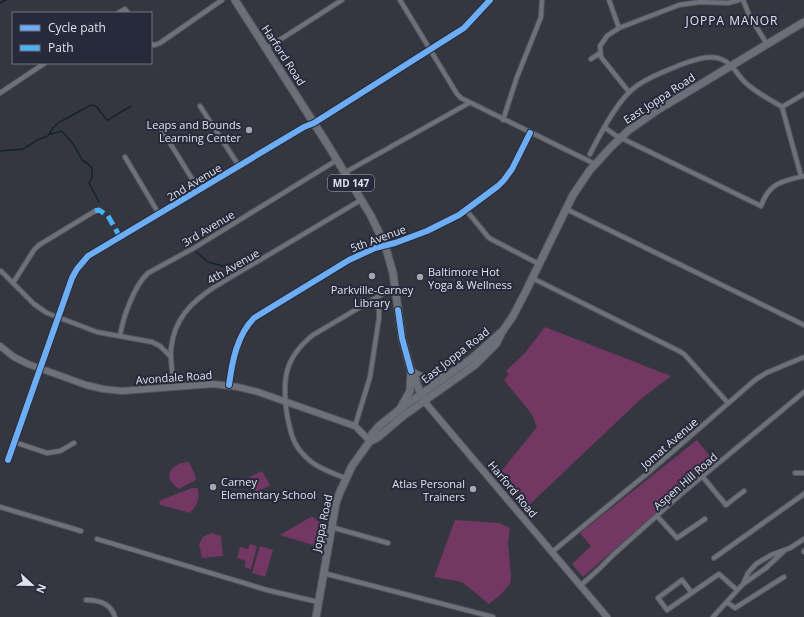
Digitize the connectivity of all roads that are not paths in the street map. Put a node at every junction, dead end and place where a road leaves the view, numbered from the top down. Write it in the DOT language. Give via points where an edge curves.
graph roads {
  1 [pos="222,0"];
  2 [pos="236,0"];
  3 [pos="342,0"];
  4 [pos="400,0"];
  5 [pos="490,0"];
  6 [pos="542,0"];
  7 [pos="609,0"];
  8 [pos="739,0"];
  9 [pos="743,0"];
  10 [pos="804,22"];
  11 [pos="619,28"];
  12 [pos="152,44"];
  13 [pos="767,44"];
  14 [pos="267,48"];
  15 [pos="431,50"];
  16 [pos="600,53"];
  17 [pos="591,59"];
  18 [pos="44,64"];
  19 [pos="732,65"];
  20 [pos="630,92"];
  21 [pos="0,93"];
  22 [pos="804,94"];
  23 [pos="469,103"];
  24 [pos="200,106"];
  25 [pos="782,107"];
  26 [pos="503,120"];
  27 [pos="314,123"];
  28 [pos="160,127"];
  29 [pos="604,127"];
  30 [pos="530,133"];
  31 [pos="621,137"];
  32 [pos="590,154"];
  33 [pos="125,157"];
  34 [pos="337,160"];
  35 [pos="595,164"];
  36 [pos="239,166"];
  37 [pos="344,173"];
  38 [pos="802,176"];
  39 [pos="199,190"];
  40 [pos="361,200"];
  41 [pos="566,209"];
  42 [pos="466,210"];
  43 [pos="95,211"];
  44 [pos="159,214"];
  45 [pos="385,245"];
  46 [pos="540,264"];
  47 [pos="1,271"];
  48 [pos="532,278"];
  49 [pos="13,282"];
  50 [pos="395,290"];
  51 [pos="374,299"];
  52 [pos="58,318"];
  53 [pos="804,325"];
  54 [pos="502,332"];
  55 [pos="120,336"];
  56 [pos="0,346"];
  57 [pos="171,357"];
  58 [pos="804,357"];
  59 [pos="40,369"];
  60 [pos="411,371"];
  61 [pos="450,374"];
  62 [pos="229,385"];
  63 [pos="174,387"];
  64 [pos="804,392"];
  65 [pos="423,398"];
  66 [pos="285,401"];
  67 [pos="728,403"];
  68 [pos="400,409"];
  69 [pos="355,426"];
  70 [pos="370,441"];
  71 [pos="14,442"];
  72 [pos="74,443"];
  73 [pos="8,460"];
  74 [pos="795,473"];
  75 [pos="804,473"];
  76 [pos="702,476"];
  77 [pos="345,478"];
  78 [pos="744,491"];
  79 [pos="804,494"];
  80 [pos="0,507"];
  81 [pos="657,516"];
  82 [pos="705,519"];
  83 [pos="331,527"];
  84 [pos="81,531"];
  85 [pos="97,539"];
  86 [pos="804,539"];
  87 [pos="388,542"];
  88 [pos="784,551"];
  89 [pos="552,552"];
  90 [pos="714,558"];
  91 [pos="323,573"];
  92 [pos="784,577"];
  93 [pos="743,584"];
  94 [pos="580,586"];
  95 [pos="737,590"];
  96 [pos="692,593"];
  97 [pos="86,600"];
  98 [pos="318,602"];
  99 [pos="727,602"];
  100 [pos="115,617"];
  101 [pos="316,617"];
  102 [pos="493,617"];
  103 [pos="606,617"];
  104 [pos="713,617"];
  1 -- 12 [label="street" via="160,43"];
  2 -- 14 [label="main road, Harford Road / MD 147"];
  3 -- 14 [label="street"];
  4 -- 15 [label="street"];
  5 -- 15 [label="street, 2nd Avenue" via="464,28"];
  6 -- 26 [label="street" via="541,17"];
  7 -- 11 [label="street"];
  8 -- 11 [label="street" via="728,3 700,2 679,5"];
  9 -- 13 [label="street"];
  10 -- 13 [label="main road, East Joppa Road"];
  11 -- 16 [label="street" via="604,39"];
  13 -- 19 [label="main road, East Joppa Road"];
  14 -- 27 [label="main road, Harford Road / MD 147"];
  15 -- 23 [label="street" via="457,94"];
  15 -- 27 [label="street, 2nd Avenue"];
  16 -- 17 [label="street"];
  16 -- 20 [label="street" via="604,62"];
  18 -- 21 [label="street"];
  19 -- 20 [label="street" via="718,58 693,60 643,82"];
  19 -- 25 [label="street" via="748,85"];
  19 -- 31 [label="main road, East Joppa Road" via="656,111"];
  20 -- 29 [label="street"];
  22 -- 25 [label="street"];
  23 -- 26 [label="street"];
  23 -- 37 [label="street"];
  24 -- 36 [label="street"];
  25 -- 38 [label="street"];
  26 -- 30 [label="street"];
  27 -- 34 [label="main road, MD 147"];
  27 -- 36 [label="street, 2nd Avenue"];
  28 -- 39 [label="street"];
  29 -- 31 [label="street"];
  29 -- 32 [label="street"];
  30 -- 35 [label="street"];
  30 -- 42 [label="street, 5th Avenue" via="504,180"];
  31 -- 35 [label="main road, East Joppa Road"];
  31 -- 38 [label="street" via="761,206 775,185"];
  33 -- 44 [label="street"];
  34 -- 37 [label="main road, MD 147"];
  34 -- 55 [label="street, 3rd Avenue" via="194,248 148,273 136,288"];
  35 -- 41 [label="main road, East Joppa Road"];
  36 -- 39 [label="street, 2nd Avenue"];
  37 -- 40 [label="main road, MD 147"];
  39 -- 44 [label="street, 2nd Avenue"];
  40 -- 45 [label="main road, MD 147"];
  40 -- 57 [label="street, 4th Avenue" via="199,297 185,312 176,330"];
  41 -- 46 [label="main road, East Joppa Road"];
  41 -- 53 [label="street"];
  42 -- 45 [label="street, 5th Avenue" via="427,231"];
  42 -- 46 [label="street" via="489,238"];
  43 -- 49 [label="street" via="34,250"];
  44 -- 52 [label="street, 2nd Avenue" via="88,256 72,278"];
  45 -- 50 [label="main road, MD 147"];
  45 -- 62 [label="street, 5th Avenue" via="349,260 254,318 241,337"];
  46 -- 48 [label="main road, East Joppa Road"];
  47 -- 49 [label="street"];
  48 -- 54 [label="main road, East Joppa Road"];
  48 -- 67 [label="street" via="684,354"];
  49 -- 52 [label="street" via="34,304"];
  50 -- 51 [label="street"];
  50 -- 60 [label="main road, MD 147" via="402,338"];
  51 -- 66 [label="street" via="313,334 300,346 286,374"];
  51 -- 69 [label="street" via="379,310 379,318 372,368"];
  52 -- 55 [label="street" via="97,332"];
  52 -- 59 [label="street, 2nd Avenue"];
  54 -- 61 [label="main road, East Joppa Road"];
  54 -- 65 [label="main road, East Joppa Road" via="496,344 475,365"];
  55 -- 57 [label="street" via="152,342"];
  56 -- 59 [label="street, Avondale Road" via="21,361"];
  57 -- 63 [label="street, 4th Avenue"];
  58 -- 67 [label="street, Jomat Avenue" via="760,376"];
  59 -- 63 [label="street, Avondale Road" via="103,389 122,391"];
  59 -- 71 [label="street, 2nd Avenue"];
  60 -- 61 [label="main road" via="429,380"];
  60 -- 65 [label="main road, Harford Road / MD 147"];
  60 -- 68 [label="main road" via="410,391"];
  61 -- 65 [label="main road, East Joppa Road"];
  62 -- 63 [label="street, Avondale Road"];
  62 -- 66 [label="street, Avondale Road"];
  64 -- 76 [label="street, Aspen Hill Road"];
  65 -- 68 [label="main road, Joppa Road"];
  65 -- 70 [label="main road, Joppa Road" via="377,438"];
  65 -- 89 [label="street, Harford Road / MD 147"];
  66 -- 69 [label="street, Avondale Road"];
  66 -- 77 [label="street" via="291,436 299,450 315,465"];
  67 -- 89 [label="street, Jomat Avenue"];
  68 -- 70 [label="main road, Joppa Road" via="372,434"];
  69 -- 70 [label="street, Avondale Road"];
  70 -- 77 [label="main road, Joppa Road"];
  71 -- 72 [label="street" via="47,453 60,451"];
  71 -- 73 [label="street, 2nd Avenue"];
  74 -- 75 [label="street"];
  76 -- 78 [label="street" via="726,505"];
  76 -- 81 [label="street, Aspen Hill Road"];
  77 -- 83 [label="main road, Joppa Road"];
  79 -- 90 [label="street"];
  80 -- 84 [label="street"];
  81 -- 82 [label="street" via="677,538"];
  81 -- 94 [label="street, Aspen Hill Road"];
  83 -- 87 [label="street"];
  83 -- 91 [label="main road, Joppa Road"];
  85 -- 98 [label="street" via="267,590"];
  86 -- 88 [label="street"];
  88 -- 93 [label="street"];
  88 -- 93 [label="street" via="756,564"];
  89 -- 94 [label="street, Harford Road / MD 147"];
  91 -- 98 [label="main road, Joppa Road"];
  91 -- 102 [label="street"];
  92 -- 99 [label="street" via="735,608"];
  93 -- 95 [label="street"];
  94 -- 103 [label="street, Harford Road / MD 147"];
  95 -- 96 [label="street" via="719,574"];
  95 -- 99 [label="street"];
  96 -- 96 [label="street" via="682,580 658,598 667,610"];
  97 -- 100 [label="street" via="105,603"];
  98 -- 101 [label="main road, Joppa Road"];
  99 -- 104 [label="street"];
}
